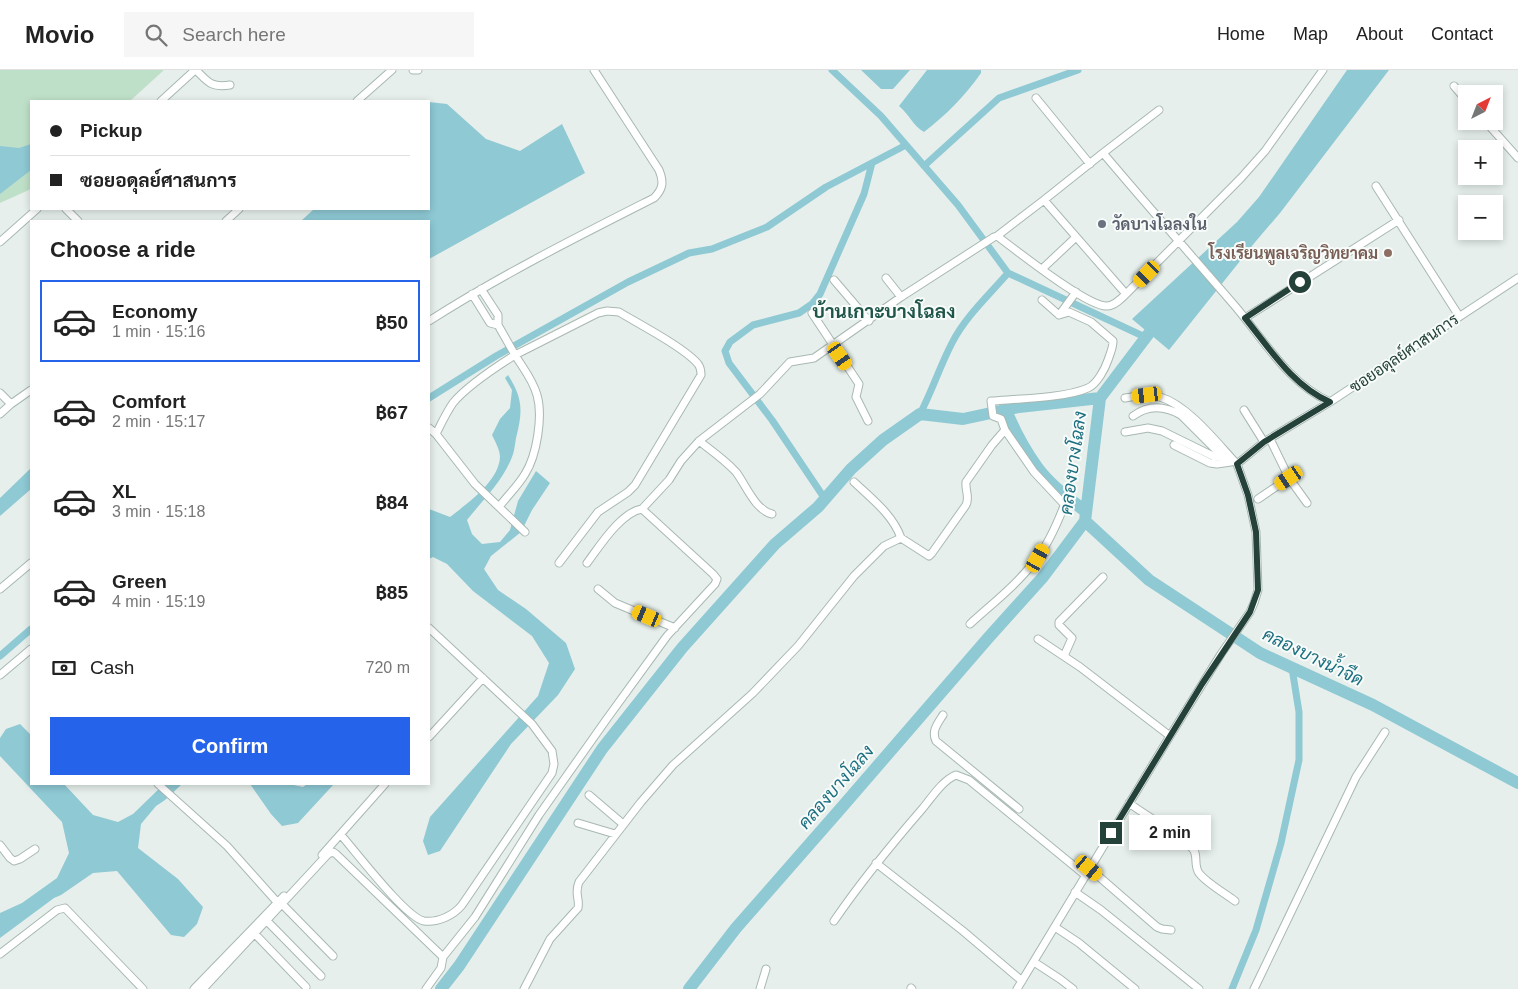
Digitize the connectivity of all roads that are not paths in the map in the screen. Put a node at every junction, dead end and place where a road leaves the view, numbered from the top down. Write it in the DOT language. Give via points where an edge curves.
graph roads {
  1 [pos="195,70"];
  2 [pos="392,70"];
  3 [pos="412,70"];
  4 [pos="418,70"];
  5 [pos="594,70"];
  6 [pos="1323,70"];
  7 [pos="230,86"];
  8 [pos="1454,86"];
  9 [pos="1458,91"];
  10 [pos="1036,98"];
  11 [pos="162,100"];
  12 [pos="358,100"];
  13 [pos="1159,110"];
  14 [pos="1493,130"];
  15 [pos="1103,153"];
  16 [pos="1518,158"];
  17 [pos="1090,164"];
  18 [pos="1376,186"];
  19 [pos="1044,200"];
  20 [pos="36,210"];
  21 [pos="67,210"];
  22 [pos="238,210"];
  23 [pos="77,220"];
  24 [pos="227,220"];
  25 [pos="1399,220"];
  26 [pos="996,236"];
  27 [pos="1075,238"];
  28 [pos="1179,241"];
  29 [pos="0,242"];
  30 [pos="1042,269"];
  31 [pos="886,278"];
  32 [pos="1518,278"];
  33 [pos="834,280"];
  34 [pos="481,289"];
  35 [pos="1076,292"];
  36 [pos="472,294"];
  37 [pos="1126,294"];
  38 [pos="901,297"];
  39 [pos="1042,300"];
  40 [pos="812,313"];
  41 [pos="1060,314"];
  42 [pos="1460,316"];
  43 [pos="1245,318"];
  44 [pos="430,320"];
  45 [pos="869,321"];
  46 [pos="498,325"];
  47 [pos="833,346"];
  48 [pos="513,352"];
  49 [pos="30,391"];
  50 [pos="0,393"];
  51 [pos="1126,398"];
  52 [pos="1330,402"];
  53 [pos="11,404"];
  54 [pos="1244,410"];
  55 [pos="0,414"];
  56 [pos="1133,416"];
  57 [pos="868,421"];
  58 [pos="430,429"];
  59 [pos="1005,430"];
  60 [pos="1125,432"];
  61 [pos="436,434"];
  62 [pos="1267,440"];
  63 [pos="699,441"];
  64 [pos="1174,445"];
  65 [pos="1225,459"];
  66 [pos="1237,464"];
  67 [pos="1289,478"];
  68 [pos="854,482"];
  69 [pos="1258,499"];
  70 [pos="1307,503"];
  71 [pos="498,507"];
  72 [pos="642,509"];
  73 [pos="772,514"];
  74 [pos="525,532"];
  75 [pos="901,538"];
  76 [pos="587,562"];
  77 [pos="559,563"];
  78 [pos="30,564"];
  79 [pos="1103,577"];
  80 [pos="0,589"];
  81 [pos="598,590"];
  82 [pos="970,624"];
  83 [pos="675,628"];
  84 [pos="430,629"];
  85 [pos="1038,639"];
  86 [pos="30,650"];
  87 [pos="1064,656"];
  88 [pos="0,675"];
  89 [pos="484,678"];
  90 [pos="943,716"];
  91 [pos="1385,732"];
  92 [pos="430,736"];
  93 [pos="1170,736"];
  94 [pos="159,785"];
  95 [pos="380,785"];
  96 [pos="589,796"];
  97 [pos="1129,803"];
  98 [pos="1019,809"];
  99 [pos="578,823"];
  100 [pos="623,824"];
  101 [pos="615,834"];
  102 [pos="341,835"];
  103 [pos="0,845"];
  104 [pos="35,849"];
  105 [pos="876,863"];
  106 [pos="1089,868"];
  107 [pos="1085,875"];
  108 [pos="1075,892"];
  109 [pos="1235,901"];
  110 [pos="280,903"];
  111 [pos="267,920"];
  112 [pos="834,921"];
  113 [pos="1054,927"];
  114 [pos="1171,930"];
  115 [pos="254,934"];
  116 [pos="0,954"];
  117 [pos="332,956"];
  118 [pos="443,957"];
  119 [pos="1034,962"];
  120 [pos="766,969"];
  121 [pos="321,976"];
  122 [pos="1022,981"];
  123 [pos="306,987"];
  124 [pos="143,989"];
  125 [pos="194,989"];
  126 [pos="203,989"];
  127 [pos="426,989"];
  128 [pos="524,989"];
  129 [pos="760,989"];
  130 [pos="1017,989"];
  131 [pos="1073,989"];
  132 [pos="1135,989"];
  133 [pos="1199,989"];
  134 [pos="1254,989"];
  1 -- 7 [label="street" via="211,85"];
  1 -- 11 [label="street"];
  2 -- 12 [label="street"];
  3 -- 4 [label="street"];
  5 -- 34 [label="street" via="659,170 662,188 654,198"];
  6 -- 28 [label="street" via="1265,151"];
  8 -- 9 [label="street"];
  10 -- 17 [label="street"];
  13 -- 15 [label="street"];
  14 -- 16 [label="street"];
  15 -- 17 [label="street"];
  15 -- 28 [label="street"];
  17 -- 19 [label="street"];
  18 -- 25 [label="street"];
  19 -- 26 [label="street"];
  19 -- 27 [label="street"];
  20 -- 29 [label="street"];
  21 -- 23 [label="street"];
  22 -- 24 [label="street"];
  25 -- 42 [label="street"];
  25 -- 43 [label="street"];
  26 -- 30 [label="street"];
  26 -- 38 [label="street"];
  27 -- 30 [label="street"];
  27 -- 37 [label="street"];
  28 -- 37 [label="street"];
  28 -- 43 [label="street"];
  30 -- 35 [label="street"];
  31 -- 38 [label="street"];
  32 -- 42 [label="street, ซอยอดุลย์ศาสนการ"];
  33 -- 45 [label="street"];
  34 -- 36 [label="street"];
  34 -- 46 [label="street" via="498,315"];
  35 -- 37 [label="street" via="1101,306 1110,306"];
  35 -- 41 [label="street"];
  36 -- 44 [label="street"];
  36 -- 46 [label="street" via="490,323"];
  38 -- 45 [label="street"];
  39 -- 41 [label="street"];
  40 -- 47 [label="street"];
  41 -- 59 [label="street" via="1070,312 1091,322 1112,341 1107,364 1088,388 1063,394 991,401 993,416 1000,418"];
  42 -- 52 [label="street, ซอยอดุลย์ศาสนการ"];
  43 -- 52 [label="street" via="1286,369 1314,395"];
  45 -- 47 [label="street"];
  46 -- 48 [label="street"];
  47 -- 57 [label="street" via="859,384 856,397"];
  47 -- 63 [label="street" via="814,358 790,362 760,394"];
  48 -- 61 [label="street" via="454,402"];
  48 -- 71 [label="street" via="538,397 536,448 525,474"];
  48 -- 77 [label="street" via="598,313 613,310 681,350 701,368 701,376 635,485 598,512"];
  49 -- 53 [label="street"];
  50 -- 53 [label="street"];
  51 -- 66 [label="street" via="1147,395 1169,401 1195,421"];
  52 -- 62 [label="street, ซอยอดุลย์ศาสนการ"];
  53 -- 55 [label="street"];
  54 -- 62 [label="street"];
  56 -- 65 [label="street" via="1147,409 1165,407 1172,410"];
  58 -- 61 [label="street"];
  59 -- 75 [label="street" via="966,482 969,500 932,553 929,556"];
  59 -- 82 [label="street" via="1034,472 1064,506 1038,558"];
  60 -- 65 [label="street" via="1148,428 1162,431"];
  61 -- 71 [label="street" via="475,484"];
  62 -- 66 [label="street, ซอยอดุลย์ศาสนการ"];
  62 -- 67 [label="street"];
  63 -- 72 [label="street"];
  63 -- 73 [label="street" via="736,472 751,496"];
  64 -- 65 [label="street" via="1210,463 1217,464"];
  65 -- 66 [label="street"];
  66 -- 93 [label="street" via="1256,532 1258,590 1250,612"];
  67 -- 69 [label="street"];
  67 -- 70 [label="street"];
  68 -- 75 [label="street" via="887,513 897,525"];
  71 -- 74 [label="street"];
  72 -- 76 [label="street" via="625,518"];
  72 -- 83 [label="street" via="717,579"];
  75 -- 100 [label="street" via="884,546 854,576 798,646 753,693 673,765"];
  78 -- 80 [label="street"];
  79 -- 87 [label="street" via="1059,622 1072,638"];
  81 -- 83 [label="street" via="616,603"];
  83 -- 118 [label="street" via="544,807 475,917"];
  84 -- 89 [label="street"];
  85 -- 87 [label="street"];
  86 -- 88 [label="street"];
  87 -- 93 [label="street"];
  89 -- 92 [label="street"];
  89 -- 102 [label="street" via="532,724 552,751 554,764 552,773 455,913 424,921 414,916"];
  90 -- 98 [label="street" via="935,730 936,740"];
  91 -- 134 [label="street" via="1356,777"];
  93 -- 97 [label="street"];
  94 -- 110 [label="street" via="227,846"];
  95 -- 102 [label="street"];
  96 -- 100 [label="street"];
  97 -- 106 [label="street"];
  97 -- 109 [label="street" via="1193,848 1196,868 1201,876"];
  99 -- 101 [label="street"];
  100 -- 101 [label="street"];
  101 -- 128 [label="street" via="579,882 576,889 578,908 550,939"];
  102 -- 110 [label="street"];
  103 -- 104 [label="street" via="14,861"];
  105 -- 107 [label="street" via="956,775 968,780"];
  105 -- 112 [label="street"];
  105 -- 122 [label="street"];
  106 -- 107 [label="street"];
  106 -- 114 [label="street" via="1162,930"];
  107 -- 108 [label="street"];
  108 -- 113 [label="street"];
  108 -- 133 [label="street"];
  110 -- 111 [label="street"];
  110 -- 117 [label="street"];
  110 -- 118 [label="street" via="332,852"];
  110 -- 125 [label="street"];
  111 -- 115 [label="street"];
  111 -- 121 [label="street"];
  113 -- 119 [label="street"];
  113 -- 132 [label="street"];
  115 -- 123 [label="street"];
  115 -- 126 [label="street"];
  116 -- 124 [label="street" via="57,910 65,908"];
  118 -- 127 [label="street" via="441,968"];
  119 -- 122 [label="street"];
  119 -- 131 [label="street"];
  120 -- 129 [label="street"];
  122 -- 130 [label="street"];
}
